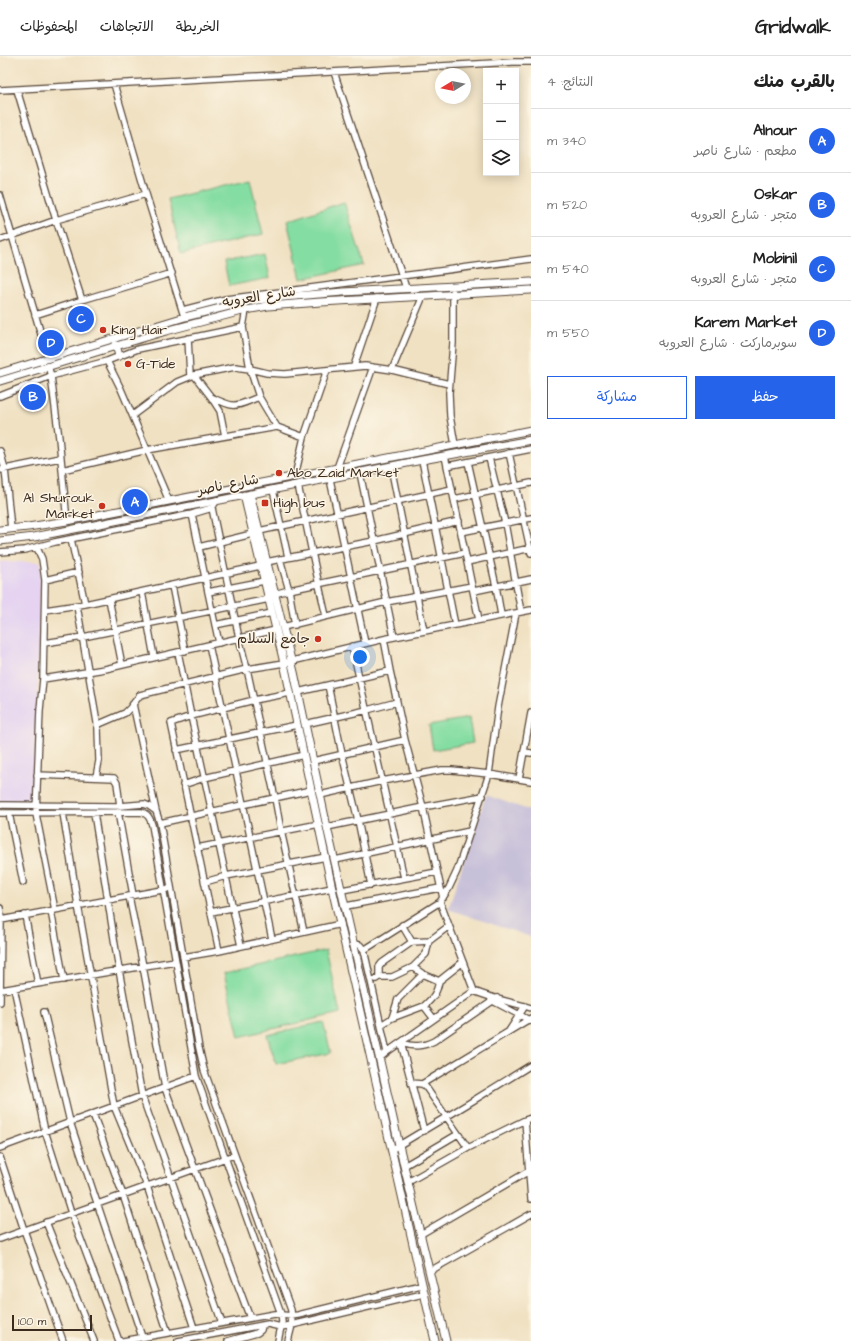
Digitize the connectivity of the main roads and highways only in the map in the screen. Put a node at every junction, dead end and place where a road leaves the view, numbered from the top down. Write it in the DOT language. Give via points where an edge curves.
graph roads {
  1 [pos="531,282"];
  2 [pos="531,290"];
  3 [pos="372,296"];
  4 [pos="164,323"];
  5 [pos="166,330"];
  6 [pos="116,346"];
  7 [pos="119,356"];
  8 [pos="0,373"];
  9 [pos="0,382"];
  10 [pos="531,430"];
  11 [pos="531,440"];
  12 [pos="381,460"];
  13 [pos="383,468"];
  14 [pos="282,478"];
  15 [pos="283,488"];
  16 [pos="247,495"];
  17 [pos="116,511"];
  18 [pos="107,513"];
  19 [pos="118,520"];
  20 [pos="108,522"];
  21 [pos="0,530"];
  22 [pos="0,541"];
  23 [pos="263,564"];
  24 [pos="272,596"];
  25 [pos="280,629"];
  26 [pos="288,662"];
  27 [pos="435,1341"];
  28 [pos="446,1341"];
  1 -- 3 [label="main road, شارع العروبه" via="406,288"];
  2 -- 3 [label="main road, شارع العروبه"];
  3 -- 4 [label="main road, شارع العروبه" via="354,292 249,301 184,314"];
  3 -- 5 [label="main road, شارع العروبه" via="246,310"];
  4 -- 5 [label="main road"];
  4 -- 8 [label="main road, شارع العروبه"];
  5 -- 6 [label="main road, شارع العروبه"];
  6 -- 7 [label="main road"];
  6 -- 9 [label="main road, شارع العروبه"];
  10 -- 12 [label="main road, شارع ناصر"];
  11 -- 13 [label="main road, شارع ناصر"];
  12 -- 13 [label="main road"];
  12 -- 14 [label="main road, شارع ناصر"];
  13 -- 15 [label="main road, شارع ناصر"];
  14 -- 15 [label="main road"];
  14 -- 17 [label="main road, شارع ناصر"];
  15 -- 16 [label="main road, شارع ناصر"];
  16 -- 19 [label="main road, شارع ناصر"];
  16 -- 23 [label="main road"];
  17 -- 18 [label="main road, شارع ناصر"];
  17 -- 19 [label="main road"];
  18 -- 20 [label="main road"];
  18 -- 21 [label="main road, شارع ناصر"];
  19 -- 20 [label="main road, شارع ناصر"];
  20 -- 22 [label="main road, شارع ناصر"];
  23 -- 24 [label="main road"];
  23 -- 24 [label="main road" via="264,581"];
  24 -- 25 [label="main road"];
  24 -- 25 [label="main road" via="272,613"];
  25 -- 26 [label="main road"];
  26 -- 27 [label="main road" via="290,693 332,888"];
  26 -- 28 [label="main road" via="298,692 404,1166"];
}
